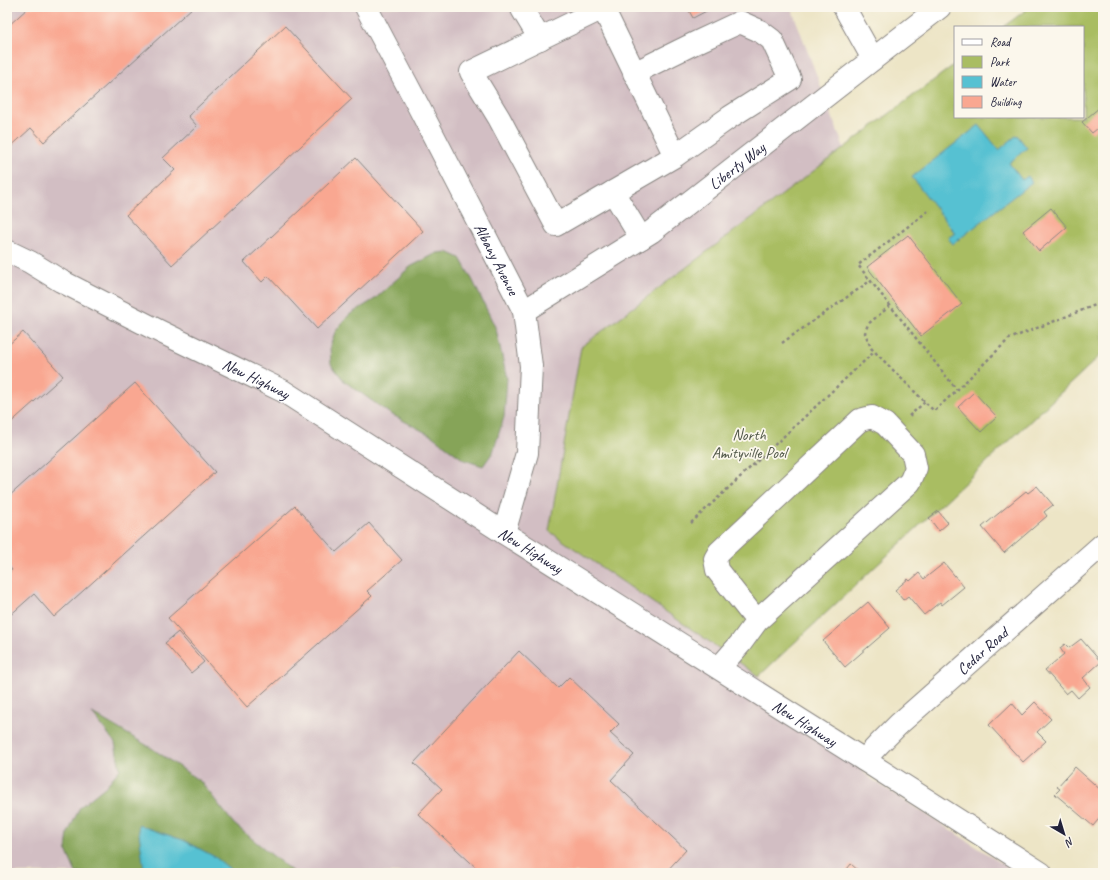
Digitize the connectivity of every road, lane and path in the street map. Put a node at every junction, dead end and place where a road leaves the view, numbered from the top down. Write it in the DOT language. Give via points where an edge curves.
graph roads {
  1 [pos="366,7"];
  2 [pos="844,7"];
  3 [pos="940,7"];
  4 [pos="522,9"];
  5 [pos="540,39"];
  6 [pos="873,59"];
  7 [pos="634,73"];
  8 [pos="675,156"];
  9 [pos="613,192"];
  10 [pos="928,211"];
  11 [pos="641,238"];
  12 [pos="7,251"];
  13 [pos="870,281"];
  14 [pos="1103,302"];
  15 [pos="890,306"];
  16 [pos="524,311"];
  17 [pos="782,343"];
  18 [pos="874,352"];
  19 [pos="957,390"];
  20 [pos="691,523"];
  21 [pos="504,532"];
  22 [pos="1103,544"];
  23 [pos="757,621"];
  24 [pos="719,668"];
  25 [pos="864,760"];
  26 [pos="1041,873"];
  1 -- 16 [label="street, Albany Avenue"];
  2 -- 6 [label="street"];
  3 -- 6 [label="street, Liberty Way"];
  4 -- 5 [label="street"];
  5 -- 7 [label="street" via="603,8"];
  5 -- 9 [label="street" via="471,72 499,118 556,225"];
  6 -- 11 [label="street, Liberty Way"];
  7 -- 8 [label="street"];
  7 -- 8 [label="street" via="740,22 772,40 790,79"];
  8 -- 9 [label="street"];
  9 -- 11 [label="street"];
  10 -- 13 [label="path" via="858,265"];
  11 -- 16 [label="street, Liberty Way"];
  12 -- 21 [label="street, New Highway" via="61,281 283,391"];
  13 -- 15 [label="path"];
  13 -- 17 [label="path"];
  14 -- 19 [label="path" via="1009,339"];
  15 -- 18 [label="path" via="868,324 865,333"];
  15 -- 19 [label="path"];
  16 -- 21 [label="street, Albany Avenue" via="531,366 527,453"];
  18 -- 19 [label="path" via="934,411"];
  18 -- 20 [label="path"];
  21 -- 24 [label="street, New Highway"];
  22 -- 25 [label="street, Cedar Road" via="899,724"];
  23 -- 23 [label="street" via="910,482 916,468 913,454 885,424 872,417 860,420 715,559 716,570"];
  23 -- 24 [label="street"];
  24 -- 25 [label="street, New Highway"];
  25 -- 26 [label="street, New Highway"];
}
